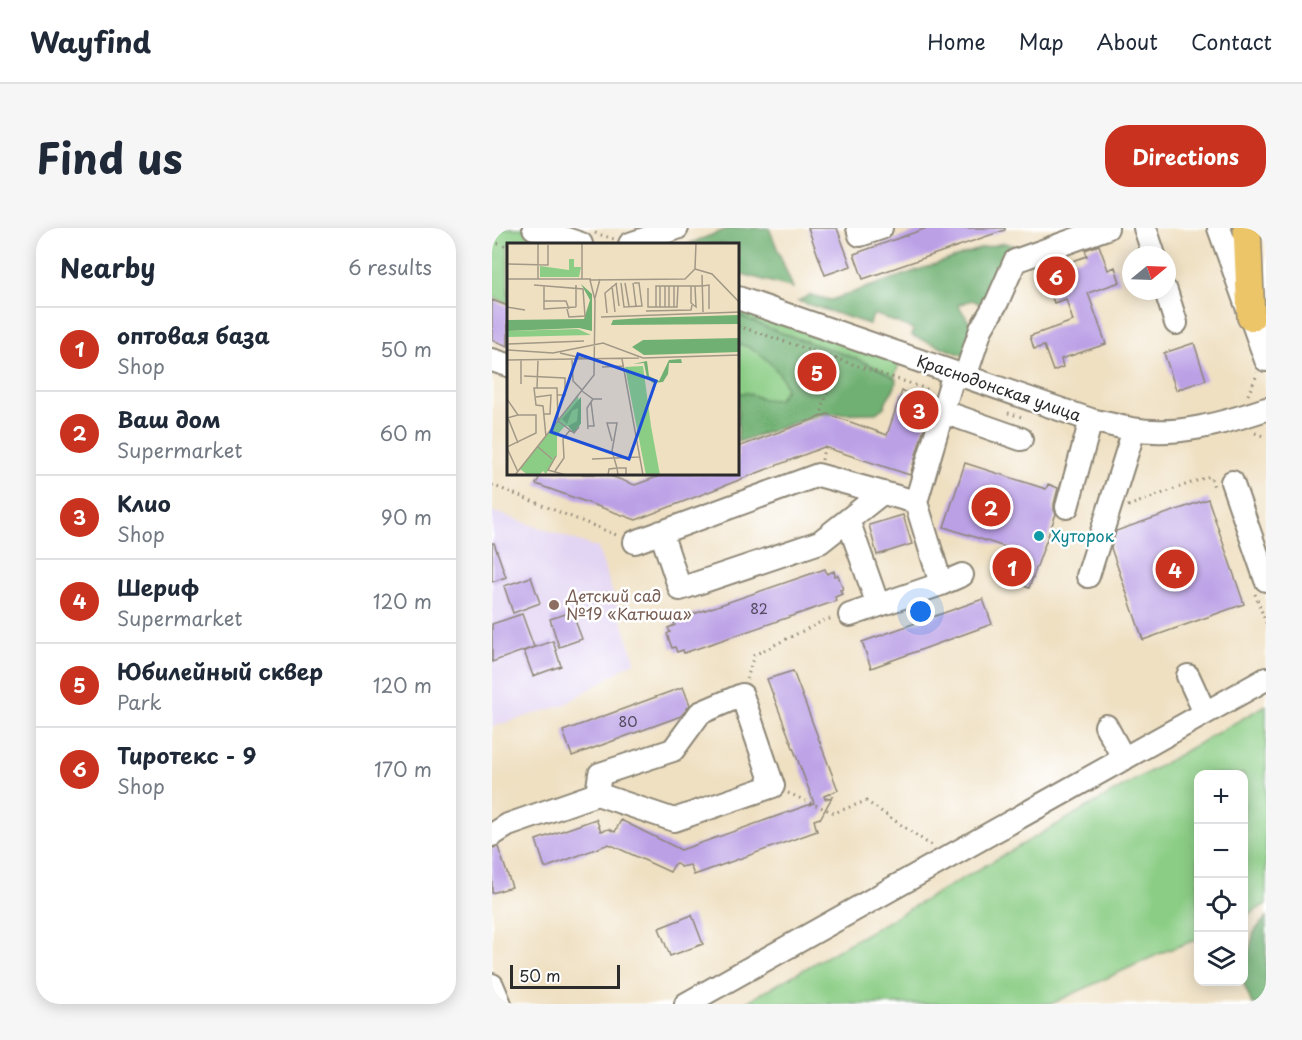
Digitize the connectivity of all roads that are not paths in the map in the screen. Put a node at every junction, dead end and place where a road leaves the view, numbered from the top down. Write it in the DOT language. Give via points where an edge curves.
graph roads {
  1 [pos="534,228"];
  2 [pos="677,228"];
  3 [pos="858,228"];
  4 [pos="881,228"];
  5 [pos="1107,228"];
  6 [pos="1145,228"];
  7 [pos="1219,228"];
  8 [pos="1247,228"];
  9 [pos="1266,232"];
  10 [pos="586,238"];
  11 [pos="624,243"];
  12 [pos="1151,246"];
  13 [pos="1250,273"];
  14 [pos="740,299"];
  15 [pos="1169,300"];
  16 [pos="1251,317"];
  17 [pos="1176,323"];
  18 [pos="492,360"];
  19 [pos="1266,360"];
  20 [pos="507,365"];
  21 [pos="960,375"];
  22 [pos="1266,409"];
  23 [pos="944,412"];
  24 [pos="1091,420"];
  25 [pos="1134,430"];
  26 [pos="1021,439"];
  27 [pos="1223,484"];
  28 [pos="882,493"];
  29 [pos="916,502"];
  30 [pos="1067,507"];
  31 [pos="848,520"];
  32 [pos="661,532"];
  33 [pos="635,542"];
  34 [pos="962,575"];
  35 [pos="1088,576"];
  36 [pos="941,584"];
  37 [pos="1260,586"];
  38 [pos="878,605"];
  39 [pos="850,615"];
  40 [pos="1188,676"];
  41 [pos="1266,679"];
  42 [pos="1205,713"];
  43 [pos="1106,726"];
  44 [pos="1124,759"];
  45 [pos="597,794"];
  46 [pos="492,836"];
  47 [pos="492,985"];
  48 [pos="500,1004"];
  49 [pos="686,1004"];
  1 -- 10 [label="street"];
  2 -- 11 [label="street"];
  3 -- 4 [label="street" via="860,235"];
  5 -- 21 [label="street" via="1015,261"];
  6 -- 12 [label="street"];
  7 -- 16 [label="street"];
  8 -- 13 [label="main road"];
  9 -- 13 [label="main road"];
  13 -- 16 [label="main road"];
  14 -- 21 [label="street, Краснодонская улица"];
  15 -- 17 [label="street"];
  16 -- 19 [label="street"];
  18 -- 20 [label="street"];
  21 -- 23 [label="street"];
  21 -- 24 [label="street, Краснодонская улица"];
  22 -- 25 [label="street, Краснодонская улица" via="1231,421 1177,431"];
  23 -- 26 [label="street"];
  23 -- 29 [label="street"];
  24 -- 25 [label="street, Краснодонская улица"];
  24 -- 30 [label="street"];
  25 -- 35 [label="street"];
  27 -- 37 [label="street"];
  28 -- 29 [label="street"];
  28 -- 31 [label="street"];
  28 -- 32 [label="street" via="818,475"];
  29 -- 36 [label="street"];
  31 -- 32 [label="street" via="820,542 680,589"];
  31 -- 38 [label="street"];
  32 -- 33 [label="street"];
  34 -- 36 [label="street"];
  36 -- 38 [label="street"];
  38 -- 39 [label="street"];
  40 -- 42 [label="street"];
  41 -- 42 [label="street"];
  42 -- 44 [label="street"];
  43 -- 44 [label="street"];
  44 -- 49 [label="street"];
  45 -- 45 [label="street" via="600,774 673,750 700,713 742,695 772,786 674,820"];
  45 -- 46 [label="street" via="508,825"];
  47 -- 48 [label="street"];
}
